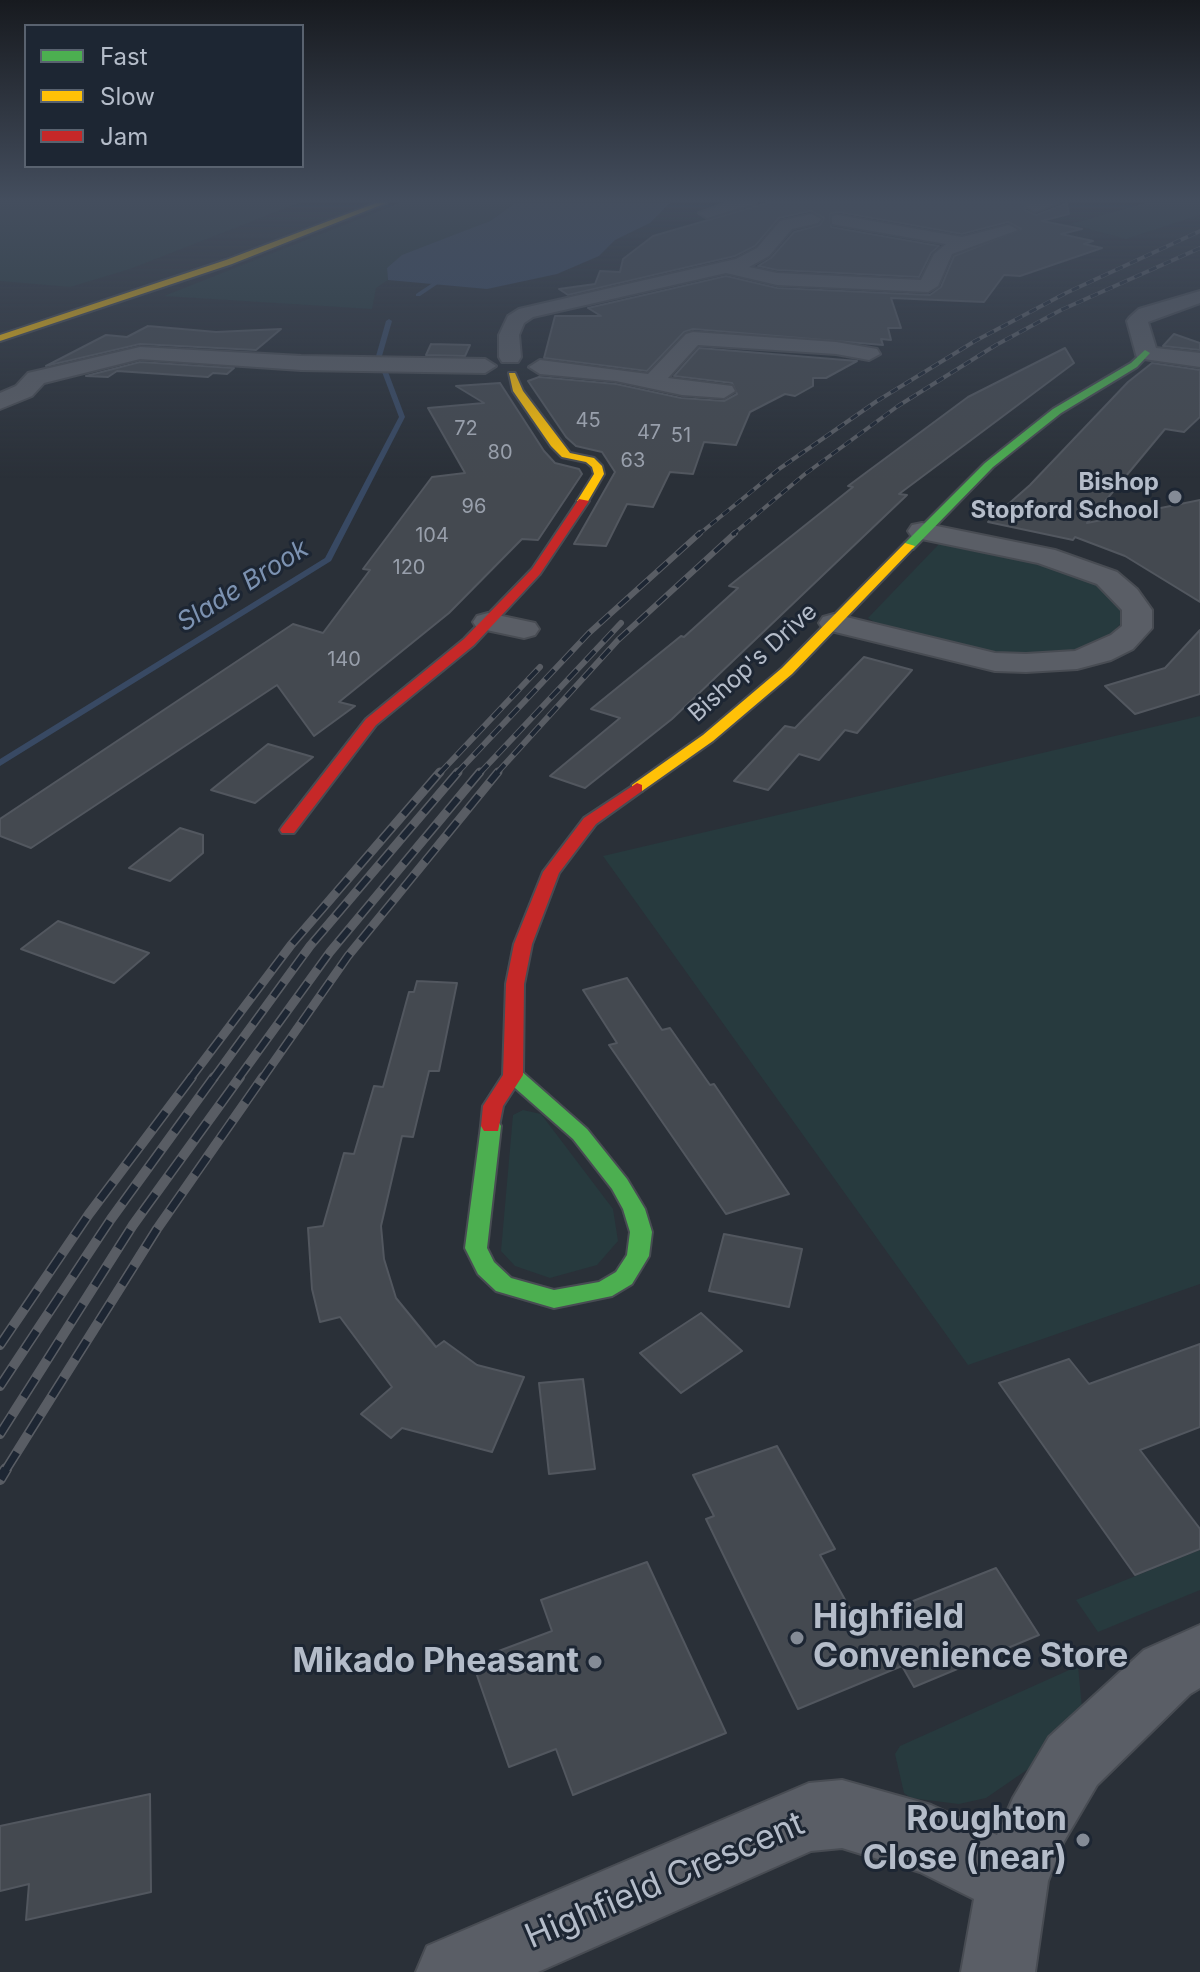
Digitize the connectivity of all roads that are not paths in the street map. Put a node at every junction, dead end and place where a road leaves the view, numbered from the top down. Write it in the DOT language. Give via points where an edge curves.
graph roads {
  1 [pos="78,295"];
  2 [pos="129,295"];
  3 [pos="604,295"];
  4 [pos="1200,297"];
  5 [pos="0,320"];
  6 [pos="0,338"];
  7 [pos="1145,353"];
  8 [pos="869,354"];
  9 [pos="1200,360"];
  10 [pos="511,366"];
  11 [pos="654,381"];
  12 [pos="724,391"];
  13 [pos="0,402"];
  14 [pos="922,531"];
  15 [pos="488,622"];
  16 [pos="834,623"];
  17 [pos="524,629"];
  18 [pos="288,830"];
  19 [pos="513,1075"];
  20 [pos="1200,1655"];
  21 [pos="1013,1881"];
  22 [pos="453,1972"];
  23 [pos="998,1972"];
  1 -- 5 [label="main road"];
  2 -- 6 [label="main road"];
  3 -- 10 [label="street" via="535,310 515,320 507,348"];
  4 -- 7 [label="street" via="1140,317"];
  7 -- 9 [label="street"];
  7 -- 14 [label="main road, Bishop's Drive" via="1057,411 989,465"];
  8 -- 11 [label="street" via="839,343 695,330"];
  10 -- 11 [label="street"];
  10 -- 13 [label="street" via="491,372 485,366 140,353 36,378 24,391"];
  10 -- 15 [label="main road" via="518,391 555,444 566,455 590,460 599,474 552,552"];
  11 -- 12 [label="street"];
  14 -- 16 [label="main road, Bishop's Drive"];
  14 -- 16 [label="street" via="1045,556 1107,578 1137,610 1137,628 1100,653 1026,663 995,662"];
  15 -- 17 [label="street"];
  15 -- 18 [label="main road" via="371,722"];
  16 -- 19 [label="main road, Bishop's Drive" via="727,723 613,802 571,842 551,872 523,944 515,984"];
  19 -- 19 [label="main road, Bishop's Drive" via="580,1134 634,1209 641,1232 638,1256 624,1278 604,1290 554,1299 527,1294 504,1285 486,1268 476,1248 493,1106"];
  20 -- 21 [label="street" via="1167,1672 1073,1761 1037,1822"];
  21 -- 22 [label="street, Highfield Crescent" via="931,1840 842,1814 809,1817"];
  21 -- 23 [label="street"];
}
